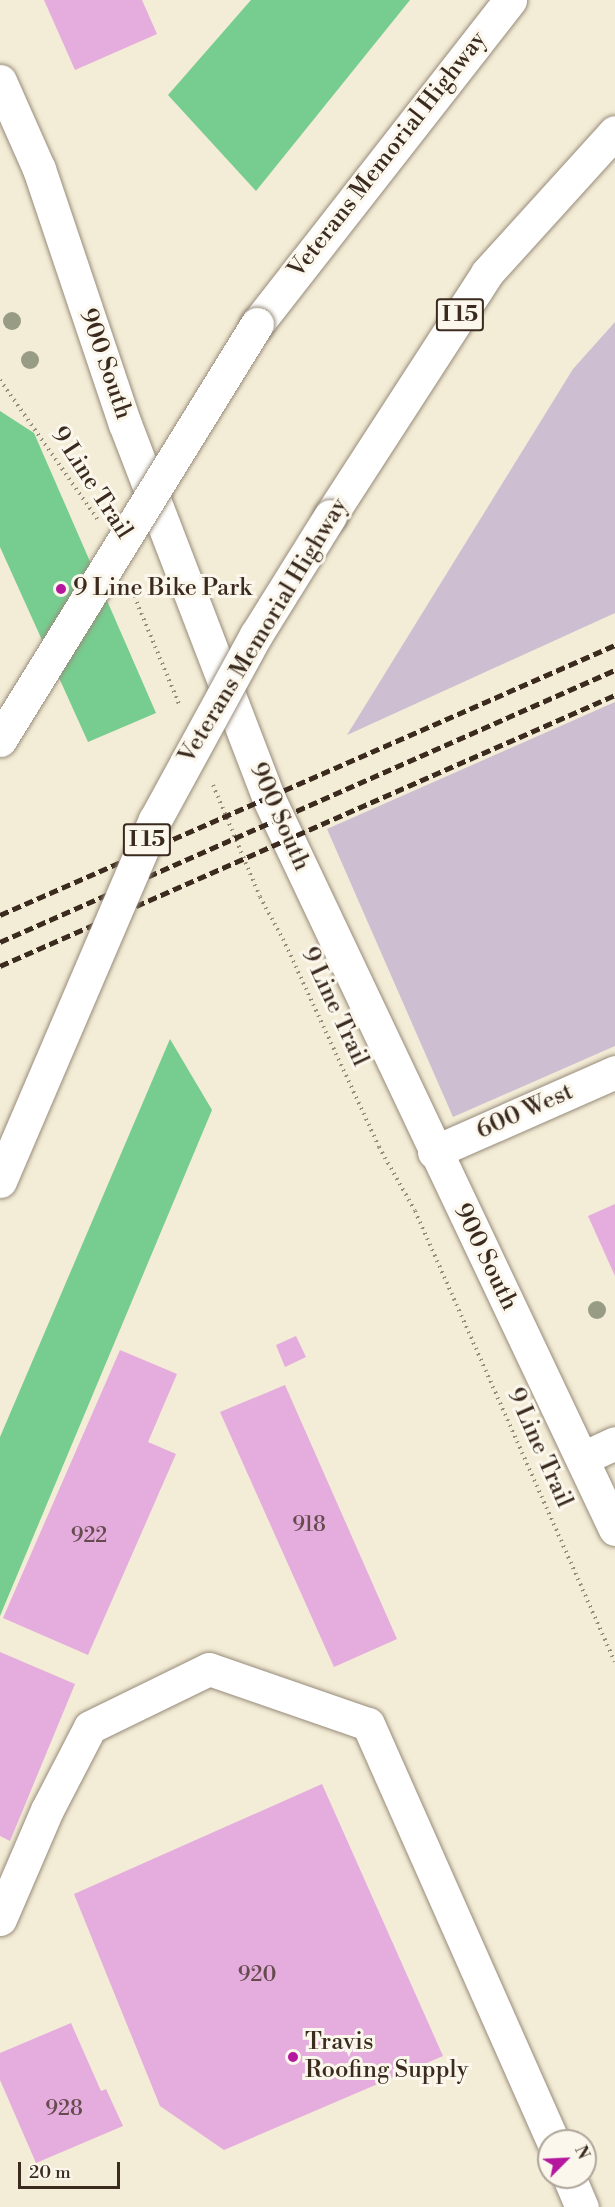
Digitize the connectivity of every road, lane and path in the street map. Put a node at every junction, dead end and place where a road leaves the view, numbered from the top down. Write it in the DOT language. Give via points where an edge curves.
graph roads {
  1 [pos="510,0"];
  2 [pos="0,81"];
  3 [pos="615,132"];
  4 [pos="0,380"];
  5 [pos="103,528"];
  6 [pos="128,580"];
  7 [pos="181,708"];
  8 [pos="0,740"];
  9 [pos="208,773"];
  10 [pos="615,1072"];
  11 [pos="434,1152"];
  12 [pos="0,1181"];
  13 [pos="615,1443"];
  14 [pos="583,1458"];
  15 [pos="615,1529"];
  16 [pos="615,1662"];
  17 [pos="0,1919"];
  18 [pos="548,2129"];
  19 [pos="574,2189"];
  20 [pos="582,2207"];
  1 -- 8 [label="main road, Veterans Memorial Highway, bridge" via="257,324"];
  2 -- 11 [label="main road, 900 South" via="39,169 125,424 268,797"];
  3 -- 12 [label="main road, Veterans Memorial Highway / I 15, bridge" via="487,273 256,635 155,820"];
  4 -- 5 [label="path, 9 Line Trail"];
  6 -- 7 [label="path"];
  9 -- 16 [label="path, 9 Line Trail" via="260,897 379,1147 415,1211"];
  10 -- 11 [label="main road, 600 West"];
  11 -- 14 [label="main road, 900 South"];
  13 -- 14 [label="main road"];
  14 -- 15 [label="main road, 900 South"];
  17 -- 18 [label="main road" via="47,1810 90,1727 209,1669 368,1724"];
  19 -- 20 [label="main road"];
}
